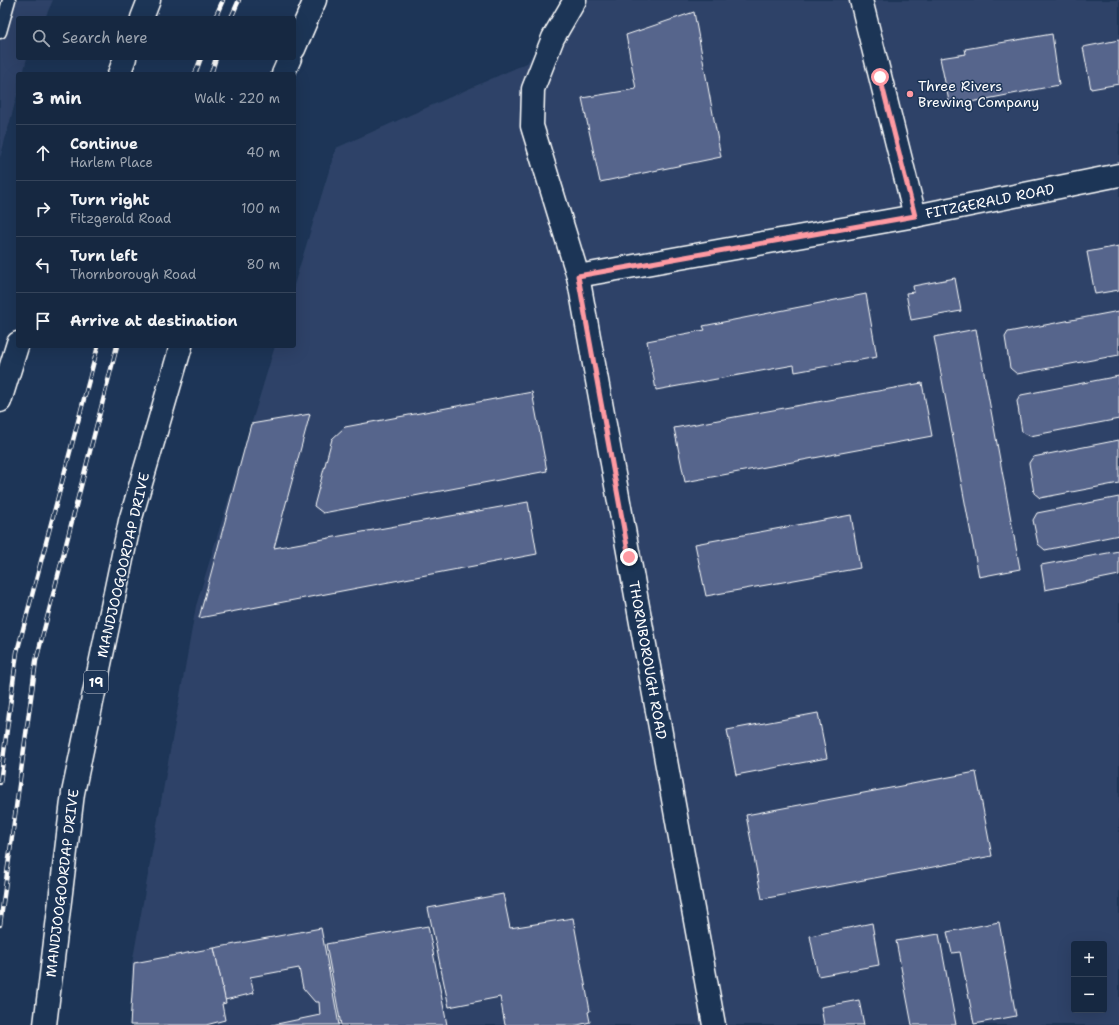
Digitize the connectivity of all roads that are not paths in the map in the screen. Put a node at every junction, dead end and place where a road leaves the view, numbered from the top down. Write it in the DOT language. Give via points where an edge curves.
graph roads {
  1 [pos="9,0"];
  2 [pos="149,0"];
  3 [pos="315,0"];
  4 [pos="575,0"];
  5 [pos="861,0"];
  6 [pos="143,16"];
  7 [pos="0,32"];
  8 [pos="296,44"];
  9 [pos="125,60"];
  10 [pos="289,60"];
  11 [pos="120,72"];
  12 [pos="284,72"];
  13 [pos="1119,175"];
  14 [pos="915,216"];
  15 [pos="578,276"];
  16 [pos="16,348"];
  17 [pos="180,348"];
  18 [pos="0,401"];
  19 [pos="45,1025"];
  20 [pos="714,1025"];
  1 -- 7 [label="lane"];
  2 -- 6 [label="main road"];
  3 -- 8 [label="main road"];
  4 -- 15 [label="main road, THORNBOROUGH ROAD" via="553,38 533,89 532,126"];
  5 -- 14 [label="main road"];
  9 -- 11 [label="main road"];
  10 -- 12 [label="main road"];
  13 -- 14 [label="main road, FITZGERALD ROAD"];
  14 -- 15 [label="main road, FITZGERALD ROAD"];
  15 -- 20 [label="main road, THORNBOROUGH ROAD"];
  16 -- 18 [label="main road"];
  17 -- 19 [label="main road, MANDJOOGOORDAP DRIVE / 19" via="130,521 73,792"];
}
